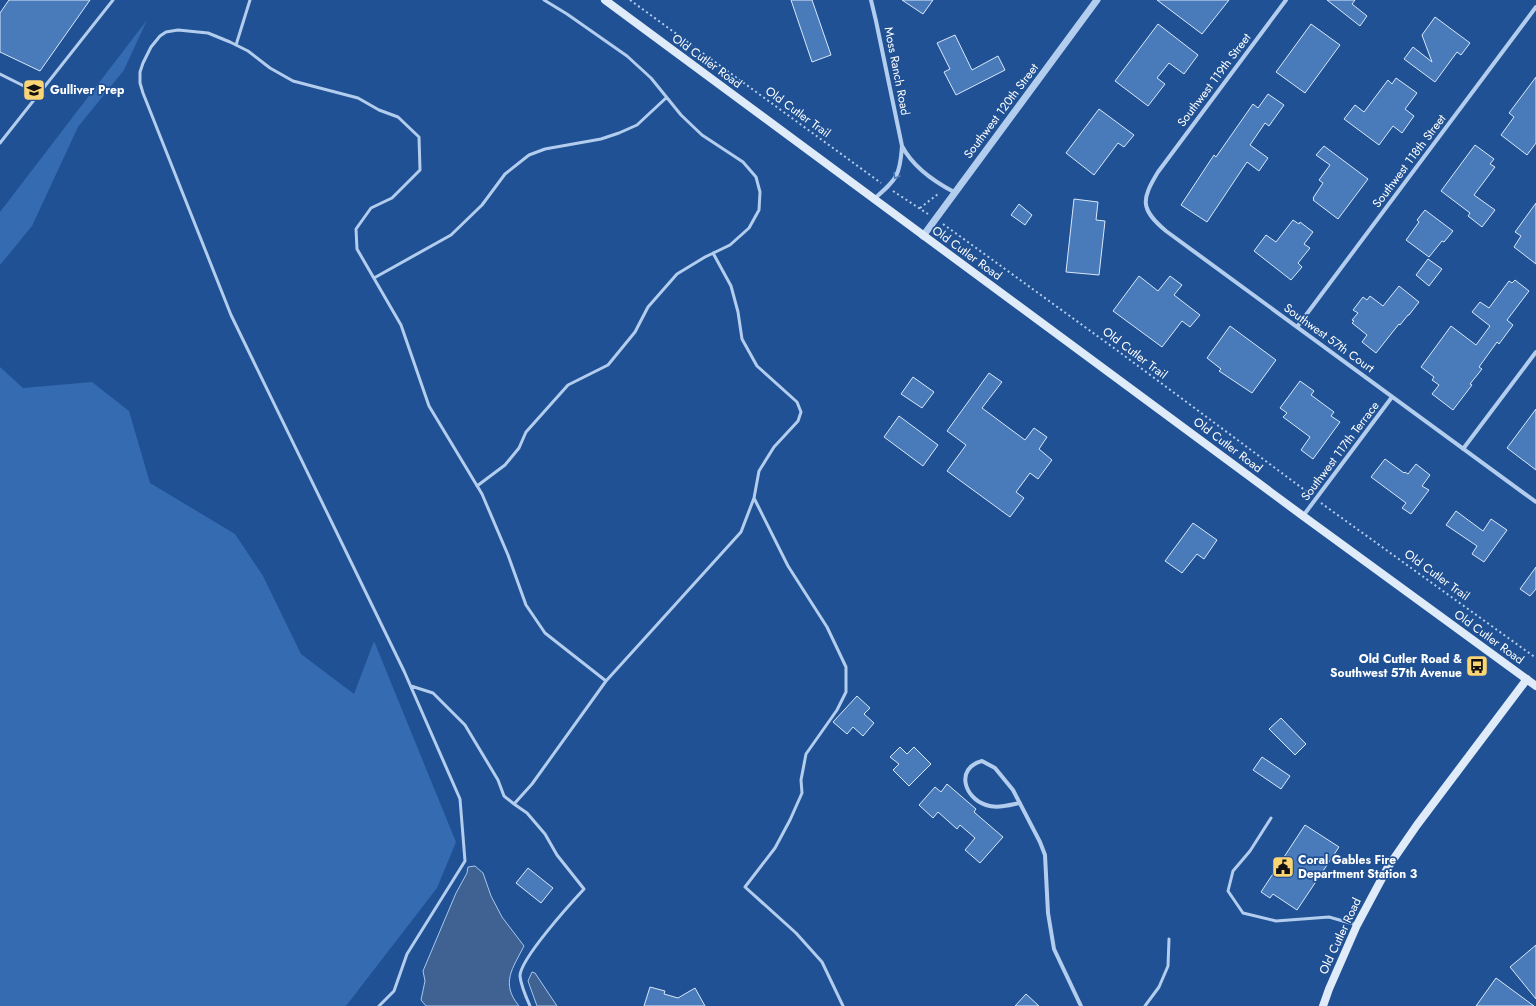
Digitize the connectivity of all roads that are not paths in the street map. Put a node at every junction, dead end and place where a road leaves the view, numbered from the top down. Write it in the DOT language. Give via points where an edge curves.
graph roads {
  1 [pos="113,0"];
  2 [pos="250,0"];
  3 [pos="544,0"];
  4 [pos="605,0"];
  5 [pos="870,0"];
  6 [pos="1097,0"];
  7 [pos="1286,0"];
  8 [pos="1536,7"];
  9 [pos="236,45"];
  10 [pos="0,74"];
  11 [pos="38,93"];
  12 [pos="666,98"];
  13 [pos="0,143"];
  14 [pos="902,146"];
  15 [pos="1158,172"];
  16 [pos="954,192"];
  17 [pos="873,199"];
  18 [pos="923,236"];
  19 [pos="713,253"];
  20 [pos="374,278"];
  21 [pos="1297,327"];
  22 [pos="1536,352"];
  23 [pos="1392,397"];
  24 [pos="1463,449"];
  25 [pos="477,486"];
  26 [pos="754,498"];
  27 [pos="1536,502"];
  28 [pos="1303,516"];
  29 [pos="1527,679"];
  30 [pos="606,680"];
  31 [pos="411,686"];
  32 [pos="1536,686"];
  33 [pos="1020,803"];
  34 [pos="514,804"];
  35 [pos="1271,818"];
  36 [pos="1357,925"];
  37 [pos="1168,939"];
  38 [pos="379,1006"];
  39 [pos="530,1006"];
  40 [pos="843,1006"];
  41 [pos="1081,1006"];
  42 [pos="1145,1006"];
  43 [pos="1324,1006"];
  1 -- 11 [label="lane"];
  2 -- 9 [label="lane"];
  3 -- 12 [label="lane" via="627,56 651,78"];
  4 -- 17 [label="main road, Old Cutler Road"];
  5 -- 14 [label="street, Moss Ranch Road"];
  6 -- 16 [label="street, Southwest 120th Street"];
  7 -- 15 [label="street, Southwest 119th Street"];
  8 -- 21 [label="street, Southwest 118th Street"];
  9 -- 20 [label="lane" via="293,81 358,98 398,117 419,137 420,170 392,198 371,208 356,229 357,249"];
  9 -- 31 [label="lane" via="208,33 178,30 166,32 155,41 146,54 140,72 140,83 231,314"];
  10 -- 11 [label="lane"];
  11 -- 13 [label="lane"];
  12 -- 19 [label="lane" via="702,135 743,162 756,178 760,192 759,210 748,228 730,245"];
  12 -- 20 [label="lane" via="637,125 620,133 545,149 529,155 505,174 482,205 451,235"];
  14 -- 16 [label="street, Moss Ranch Road" via="923,172"];
  14 -- 17 [label="street, Moss Ranch Road, one-way" via="897,176"];
  15 -- 21 [label="street, Southwest 57th Court" via="1146,196 1146,206 1158,224"];
  16 -- 18 [label="street, Southwest 120th Street"];
  17 -- 18 [label="main road, Old Cutler Road"];
  18 -- 28 [label="main road, Old Cutler Road"];
  19 -- 25 [label="lane" via="677,274 648,307 634,332 608,365 568,385 526,432 519,448 505,465"];
  19 -- 26 [label="lane" via="731,286 742,339 757,366 797,402 801,412 798,421 774,447 759,471"];
  20 -- 25 [label="lane" via="401,325 429,406"];
  21 -- 23 [label="street, Southwest 57th Court"];
  22 -- 24 [label="street"];
  23 -- 24 [label="street, Southwest 57th Court"];
  23 -- 28 [label="street, Southwest 117th Terrace"];
  24 -- 27 [label="street, Southwest 57th Court"];
  25 -- 30 [label="lane" via="508,554 526,605 545,633"];
  26 -- 30 [label="lane" via="740,532"];
  26 -- 40 [label="lane" via="788,566 827,627 846,667 846,692 837,710 806,754 801,780 802,793 790,820 775,848 745,887 796,933 822,962"];
  28 -- 29 [label="main road, Old Cutler Road"];
  29 -- 32 [label="main road"];
  29 -- 36 [label="main road, Old Cutler Road" via="1402,847 1379,882"];
  30 -- 34 [label="lane" via="532,784"];
  31 -- 34 [label="lane" via="432,693 465,725 498,780 504,796"];
  31 -- 38 [label="lane" via="460,799 465,861 407,954 394,991"];
  33 -- 33 [label="street" via="1013,790 991,765 982,761 969,769 964,782 966,789 982,803 1002,806"];
  33 -- 41 [label="street" via="1045,855 1048,913 1054,949"];
  34 -- 39 [label="lane" via="527,813 545,834 557,855 584,889 548,929 520,975"];
  35 -- 36 [label="lane" via="1250,851 1233,871 1228,891 1243,913 1276,921 1329,917"];
  36 -- 43 [label="main road, Old Cutler Road"];
  37 -- 42 [label="lane" via="1168,966 1159,987"];
}
